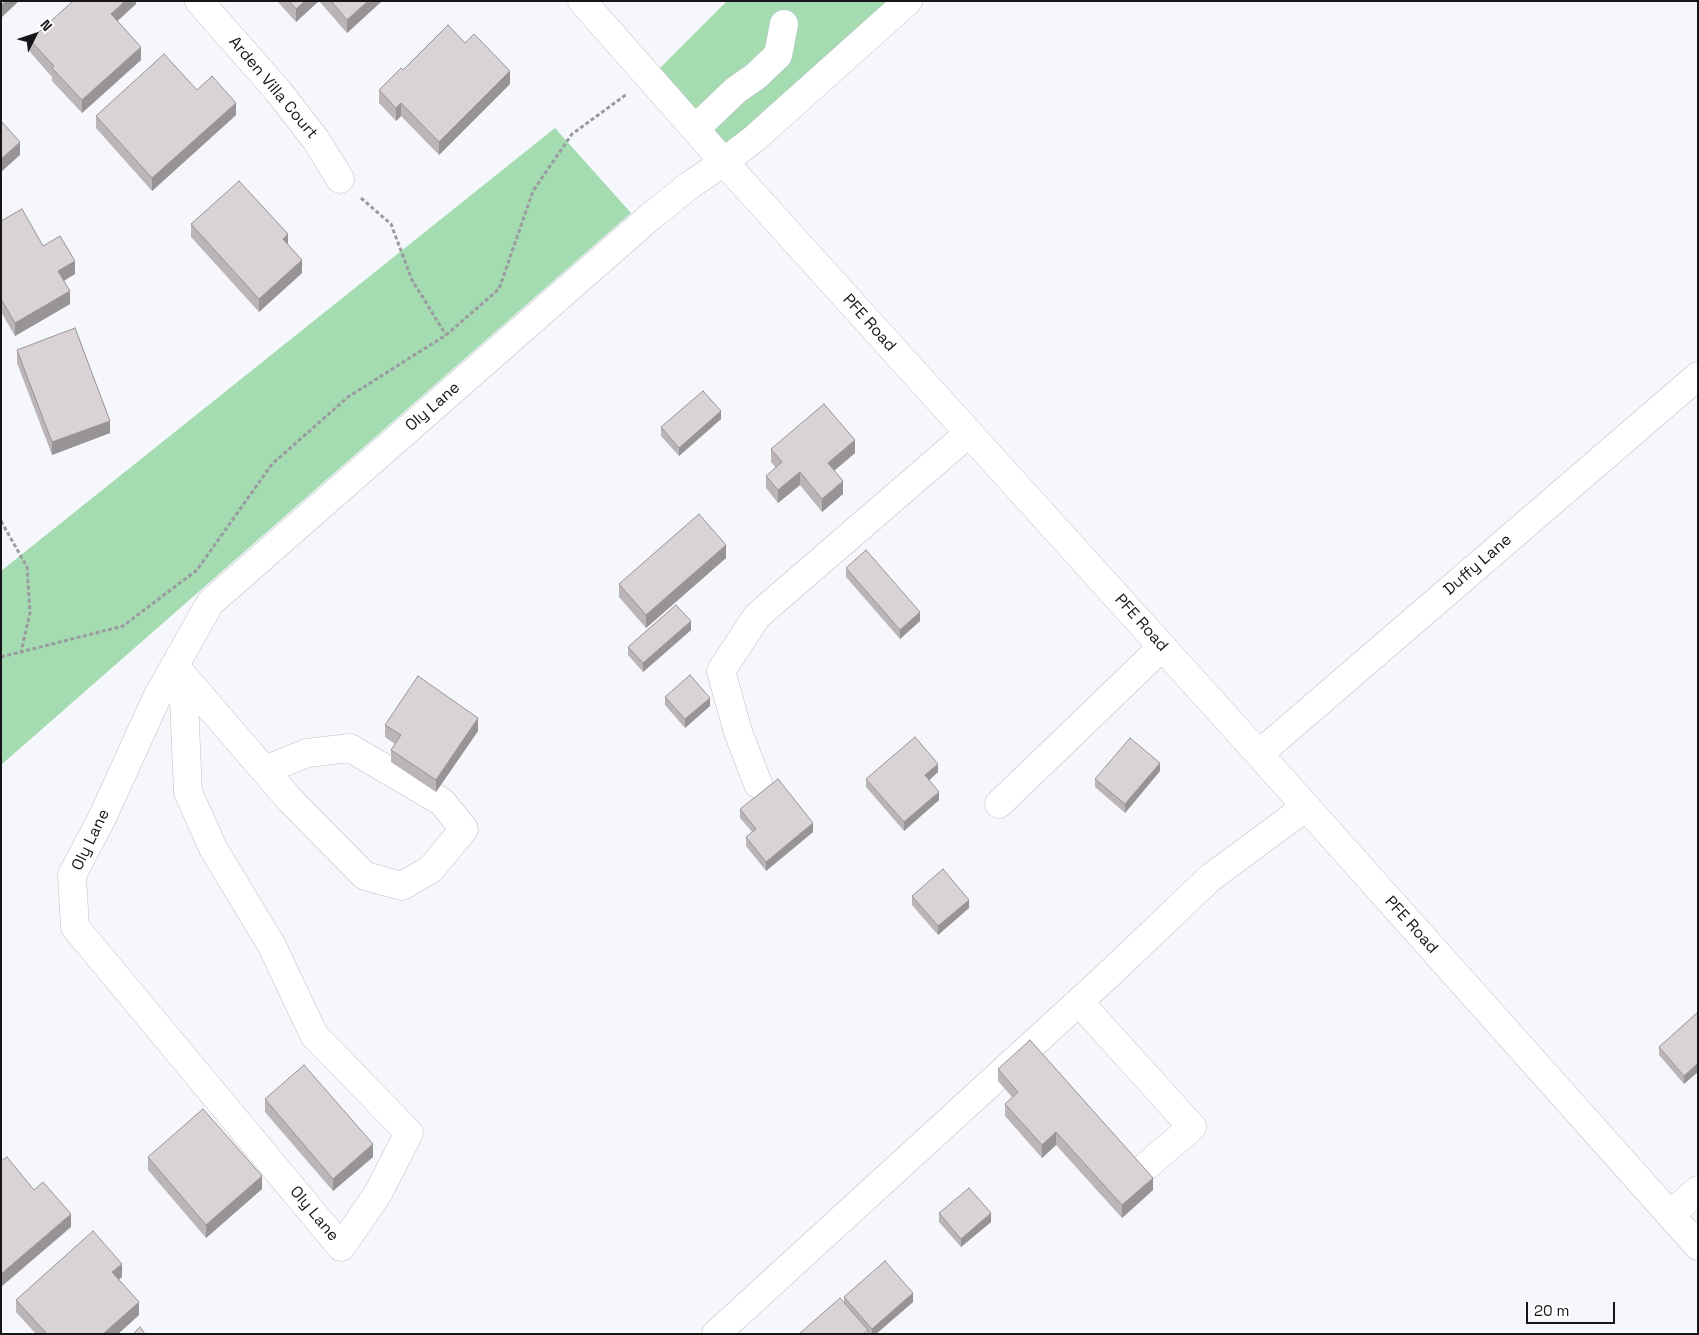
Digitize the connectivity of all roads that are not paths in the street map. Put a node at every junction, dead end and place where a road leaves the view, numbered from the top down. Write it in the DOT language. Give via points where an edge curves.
graph roads {
  1 [pos="199,1"];
  2 [pos="582,1"];
  3 [pos="908,1"];
  4 [pos="784,24"];
  5 [pos="695,129"];
  6 [pos="724,162"];
  7 [pos="340,179"];
  8 [pos="1698,376"];
  9 [pos="969,433"];
  10 [pos="1162,647"];
  11 [pos="172,671"];
  12 [pos="1259,754"];
  13 [pos="265,770"];
  14 [pos="758,784"];
  15 [pos="999,804"];
  16 [pos="1306,807"];
  17 [pos="1079,1002"];
  18 [pos="1144,1168"];
  19 [pos="1698,1190"];
  20 [pos="1670,1215"];
  21 [pos="1698,1246"];
  22 [pos="716,1334"];
  1 -- 7 [label="street, Arden Villa Court" via="278,90 316,140"];
  2 -- 5 [label="street, PFE Road"];
  3 -- 6 [label="street, Oly Lane"];
  4 -- 5 [label="street" via="778,55"];
  5 -- 6 [label="street, PFE Road"];
  6 -- 9 [label="street, PFE Road"];
  6 -- 11 [label="street, Oly Lane" via="650,217 210,603"];
  8 -- 12 [label="street, Duffy Lane"];
  9 -- 10 [label="street, PFE Road"];
  9 -- 14 [label="street" via="757,616 722,670 738,732"];
  10 -- 12 [label="street, PFE Road"];
  10 -- 15 [label="street"];
  11 -- 11 [label="street, Oly Lane" via="72,874 75,927 341,1247 377,1195 409,1133 314,1035 272,946 213,848 188,792 184,701"];
  11 -- 13 [label="street"];
  12 -- 16 [label="street, PFE Road"];
  13 -- 13 [label="street" via="365,876 402,886 431,869 464,828 442,802 350,748 307,753"];
  16 -- 17 [label="street" via="1210,878"];
  16 -- 20 [label="street, PFE Road"];
  17 -- 18 [label="street" via="1192,1127"];
  17 -- 22 [label="street"];
  19 -- 20 [label="street"];
  20 -- 21 [label="street, PFE Road"];
}
